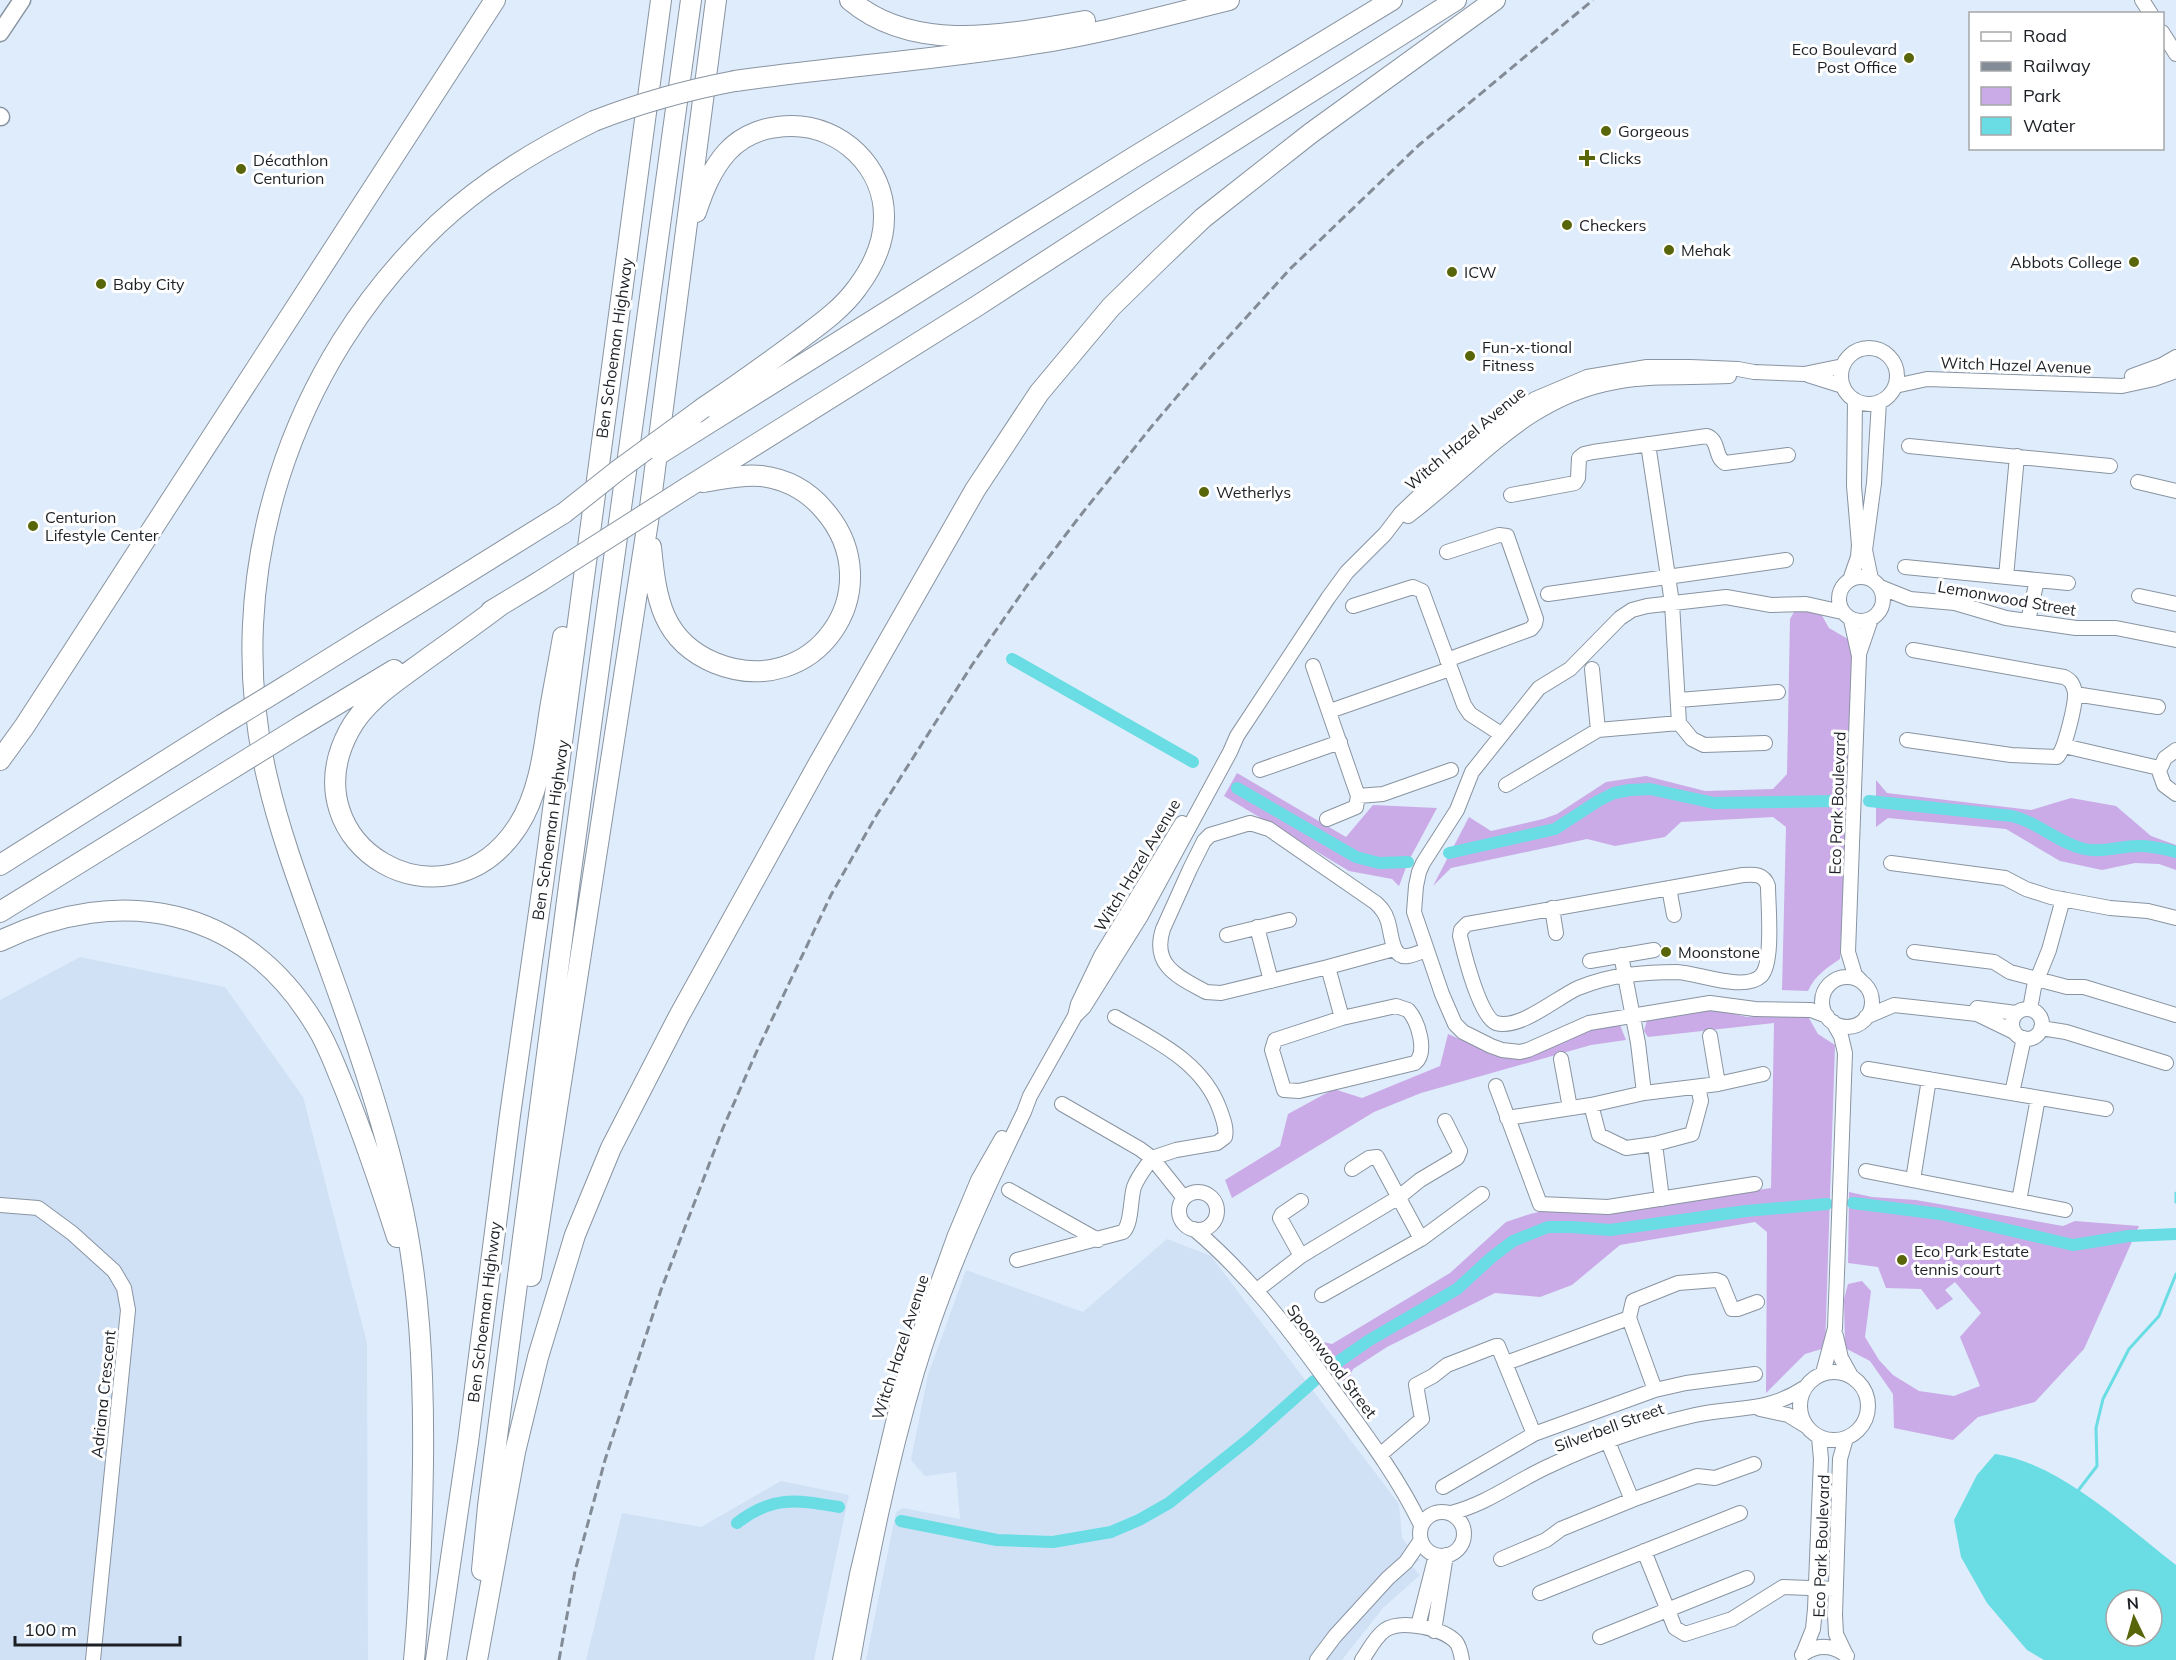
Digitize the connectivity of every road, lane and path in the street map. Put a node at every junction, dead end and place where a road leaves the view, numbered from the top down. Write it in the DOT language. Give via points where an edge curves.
graph roads {
  1 [pos="21,0"];
  2 [pos="495,0"];
  3 [pos="662,0"];
  4 [pos="691,0"];
  5 [pos="716,0"];
  6 [pos="850,0"];
  7 [pos="1180,0"];
  8 [pos="1229,0"];
  9 [pos="1392,0"];
  10 [pos="1456,0"];
  11 [pos="1495,0"];
  12 [pos="0,33"];
  13 [pos="2164,34"];
  14 [pos="2176,54"];
  15 [pos="678,299"];
  16 [pos="2176,357"];
  17 [pos="1894,365"];
  18 [pos="1843,366"];
  19 [pos="2176,371"];
  20 [pos="1804,374"];
  21 [pos="1927,379"];
  22 [pos="2104,384"];
  23 [pos="1843,386"];
  24 [pos="1895,386"];
  25 [pos="1855,400"];
  26 [pos="1879,402"];
  27 [pos="1648,444"];
  28 [pos="1909,446"];
  29 [pos="1788,454"];
  30 [pos="2017,456"];
  31 [pos="599,459"];
  32 [pos="2110,466"];
  33 [pos="2138,482"];
  34 [pos="690,485"];
  35 [pos="2176,491"];
  36 [pos="1511,495"];
  37 [pos="564,513"];
  38 [pos="649,515"];
  39 [pos="1447,552"];
  40 [pos="1786,560"];
  41 [pos="1905,567"];
  42 [pos="1668,576"];
  43 [pos="2006,577"];
  44 [pos="1850,580"];
  45 [pos="2037,580"];
  46 [pos="1875,583"];
  47 [pos="2068,583"];
  48 [pos="1839,593"];
  49 [pos="1548,594"];
  50 [pos="2139,596"];
  51 [pos="1910,599"];
  52 [pos="1672,603"];
  53 [pos="1806,604"];
  54 [pos="2176,604"];
  55 [pos="501,605"];
  56 [pos="1353,606"];
  57 [pos="1876,614"];
  58 [pos="1847,616"];
  59 [pos="2028,621"];
  60 [pos="2174,641"];
  61 [pos="1912,650"];
  62 [pos="1859,656"];
  63 [pos="1448,664"];
  64 [pos="1313,666"];
  65 [pos="1592,669"];
  66 [pos="1778,692"];
  67 [pos="2075,694"];
  68 [pos="1679,700"];
  69 [pos="2158,707"];
  70 [pos="1330,711"];
  71 [pos="1679,723"];
  72 [pos="1598,730"];
  73 [pos="1501,735"];
  74 [pos="1907,740"];
  75 [pos="1340,742"];
  76 [pos="1765,743"];
  77 [pos="2064,746"];
  78 [pos="2176,750"];
  79 [pos="0,760"];
  80 [pos="2159,768"];
  81 [pos="1260,770"];
  82 [pos="1451,770"];
  83 [pos="1506,785"];
  84 [pos="2176,794"];
  85 [pos="1358,796"];
  86 [pos="1328,819"];
  87 [pos="1891,863"];
  88 [pos="0,865"];
  89 [pos="1669,888"];
  90 [pos="2063,899"];
  91 [pos="1552,908"];
  92 [pos="0,912"];
  93 [pos="1674,915"];
  94 [pos="2176,918"];
  95 [pos="1289,920"];
  96 [pos="1257,927"];
  97 [pos="1556,933"];
  98 [pos="1227,935"];
  99 [pos="0,941"];
  100 [pos="1394,949"];
  101 [pos="1426,950"];
  102 [pos="1654,950"];
  103 [pos="1848,952"];
  104 [pos="1914,952"];
  105 [pos="1621,955"];
  106 [pos="1590,961"];
  107 [pos="1328,967"];
  108 [pos="1625,975"];
  109 [pos="2038,978"];
  110 [pos="1834,980"];
  111 [pos="1271,981"];
  112 [pos="1864,984"];
  113 [pos="1824,993"];
  114 [pos="1789,1008"];
  115 [pos="2030,1009"];
  116 [pos="2016,1013"];
  117 [pos="2176,1014"];
  118 [pos="1632,1015"];
  119 [pos="1115,1017"];
  120 [pos="1342,1018"];
  121 [pos="1830,1019"];
  122 [pos="1865,1019"];
  123 [pos="2041,1028"];
  124 [pos="2019,1035"];
  125 [pos="1710,1036"];
  126 [pos="1845,1053"];
  127 [pos="1561,1059"];
  128 [pos="2166,1063"];
  129 [pos="1868,1069"];
  130 [pos="1763,1074"];
  131 [pos="1929,1079"];
  132 [pos="1718,1084"];
  133 [pos="1496,1086"];
  134 [pos="1698,1087"];
  135 [pos="1644,1093"];
  136 [pos="2012,1093"];
  137 [pos="1030,1096"];
  138 [pos="2038,1098"];
  139 [pos="1062,1104"];
  140 [pos="1591,1105"];
  141 [pos="1570,1108"];
  142 [pos="2106,1109"];
  143 [pos="1507,1118"];
  144 [pos="1445,1121"];
  145 [pos="1654,1144"];
  146 [pos="1152,1158"];
  147 [pos="1352,1169"];
  148 [pos="1866,1171"];
  149 [pos="1913,1180"];
  150 [pos="1755,1184"];
  151 [pos="1009,1190"];
  152 [pos="1482,1194"];
  153 [pos="1399,1197"];
  154 [pos="1184,1198"];
  155 [pos="1662,1198"];
  156 [pos="1301,1201"];
  157 [pos="2019,1201"];
  158 [pos="0,1205"];
  159 [pos="2065,1210"];
  160 [pos="1215,1218"];
  161 [pos="1194,1229"];
  162 [pos="1421,1239"];
  163 [pos="1098,1240"];
  164 [pos="1222,1252"];
  165 [pos="1301,1256"];
  166 [pos="1017,1260"];
  167 [pos="1257,1290"];
  168 [pos="1322,1295"];
  169 [pos="416,1300"];
  170 [pos="1757,1302"];
  171 [pos="1629,1318"];
  172 [pos="1835,1328"];
  173 [pos="1506,1363"];
  174 [pos="1823,1373"];
  175 [pos="1755,1374"];
  176 [pos="1851,1376"];
  177 [pos="1804,1388"];
  178 [pos="1655,1390"];
  179 [pos="1755,1408"];
  180 [pos="1807,1427"];
  181 [pos="1534,1434"];
  182 [pos="1819,1437"];
  183 [pos="1846,1438"];
  184 [pos="1608,1442"];
  185 [pos="1381,1454"];
  186 [pos="1754,1464"];
  187 [pos="1443,1486"];
  188 [pos="1407,1496"];
  189 [pos="1632,1500"];
  190 [pos="1483,1503"];
  191 [pos="488,1506"];
  192 [pos="1444,1513"];
  193 [pos="1740,1513"];
  194 [pos="1421,1526"];
  195 [pos="1464,1530"];
  196 [pos="1421,1540"];
  197 [pos="1644,1551"];
  198 [pos="1438,1555"];
  199 [pos="1501,1559"];
  200 [pos="1406,1562"];
  201 [pos="1747,1578"];
  202 [pos="1816,1589"];
  203 [pos="1835,1589"];
  204 [pos="1540,1593"];
  205 [pos="1668,1608"];
  206 [pos="1418,1626"];
  207 [pos="1434,1632"];
  208 [pos="1600,1637"];
  209 [pos="1801,1657"];
  210 [pos="1848,1657"];
  211 [pos="93,1660"];
  212 [pos="414,1660"];
  213 [pos="436,1660"];
  214 [pos="474,1660"];
  215 [pos="840,1660"];
  216 [pos="853,1660"];
  217 [pos="1317,1660"];
  218 [pos="1362,1660"];
  219 [pos="1462,1660"];
  1 -- 12 [label="main road"];
  2 -- 79 [label="highway"];
  3 -- 31 [label="highway, Ben Schoeman Highway"];
  4 -- 191 [label="highway, Ben Schoeman Highway"];
  5 -- 15 [label="highway"];
  6 -- 7 [label="highway" via="894,25 965,36 1062,25"];
  8 -- 169 [label="highway, bridge" via="1036,44 735,81 633,105 526,158 481,189 402,260 345,334 304,411 285,457 257,569 251,653 258,735 276,812 356,1040 382,1127 400,1193"];
  9 -- 37 [label="highway, bridge"];
  10 -- 34 [label="highway"];
  11 -- 214 [label="highway" via="1311,133 1203,219 1159,260 1111,307 1039,393 975,490 679,1016 611,1148 575,1234 538,1358 515,1452"];
  13 -- 14 [label="street"];
  15 -- 37 [label="highway, bridge" via="704,189 713,170 738,142 768,128 814,128 843,141 864,161 879,190 885,216 880,246 855,291 821,323"];
  15 -- 38 [label="highway"];
  16 -- 22 [label="street, Witch Hazel Avenue" via="2145,372"];
  17 -- 18 [label="street" via="1882,351 1866,348 1851,354"];
  17 -- 21 [label="street, Witch Hazel Avenue"];
  17 -- 24 [label="street"];
  18 -- 20 [label="street, Witch Hazel Avenue"];
  18 -- 23 [label="street"];
  19 -- 22 [label="street, Witch Hazel Avenue" via="2134,384"];
  20 -- 23 [label="street, Witch Hazel Avenue"];
  20 -- 137 [label="street, Witch Hazel Avenue" via="1754,372 1636,379 1590,387 1540,409 1385,534 1328,597 1237,736 1130,936 1075,1016"];
  21 -- 22 [label="street, Witch Hazel Avenue"];
  21 -- 24 [label="street, Witch Hazel Avenue"];
  23 -- 25 [label="street"];
  24 -- 26 [label="street"];
  25 -- 26 [label="street"];
  25 -- 44 [label="street" via="1854,486 1859,545"];
  26 -- 46 [label="street" via="1865,550"];
  27 -- 29 [label="street" via="1710,437 1725,463"];
  27 -- 36 [label="street" via="1584,454 1579,458 1575,483"];
  27 -- 42 [label="street"];
  28 -- 30 [label="street"];
  30 -- 32 [label="street"];
  30 -- 43 [label="street"];
  31 -- 55 [label="highway" via="541,762 519,825 498,850 471,869 438,877 393,869 361,847 339,809 335,778 341,748 350,729 383,691"];
  31 -- 213 [label="highway, Ben Schoeman Highway"];
  33 -- 35 [label="street"];
  34 -- 38 [label="highway" via="749,476 780,480 816,500 838,528 848,559 849,589 832,633 811,654 781,669 752,672 707,660 684,644 670,628 657,597"];
  34 -- 55 [label="highway, bridge"];
  37 -- 88 [label="highway, bridge"];
  38 -- 191 [label="highway" via="509,1414"];
  39 -- 63 [label="street" via="1499,535 1507,536 1536,615 1531,630"];
  40 -- 42 [label="street"];
  41 -- 43 [label="street"];
  42 -- 49 [label="street"];
  42 -- 52 [label="street"];
  43 -- 45 [label="street"];
  44 -- 46 [label="street" via="1860,577"];
  44 -- 48 [label="street"];
  45 -- 47 [label="street"];
  45 -- 59 [label="street"];
  46 -- 51 [label="street, Lemonwood Street"];
  46 -- 57 [label="street" via="1883,598"];
  48 -- 53 [label="street"];
  48 -- 58 [label="street" via="1838,600"];
  50 -- 54 [label="street"];
  51 -- 57 [label="street, Lemonwood Street"];
  51 -- 59 [label="street, Lemonwood Street" via="1952,602"];
  52 -- 53 [label="street" via="1725,597 1771,605"];
  52 -- 68 [label="street"];
  52 -- 73 [label="street" via="1638,608 1620,618 1570,669 1539,688"];
  53 -- 58 [label="street"];
  55 -- 92 [label="highway, bridge"];
  56 -- 63 [label="street" via="1405,589 1419,589"];
  57 -- 58 [label="street" via="1861,622"];
  57 -- 62 [label="street, Eco Park Boulevard"];
  58 -- 62 [label="street, Eco Park Boulevard"];
  59 -- 60 [label="street, Lemonwood Street" via="2076,628 2116,628"];
  61 -- 67 [label="street" via="2064,677 2070,680"];
  62 -- 103 [label="street, Eco Park Boulevard"];
  63 -- 70 [label="street"];
  63 -- 73 [label="street" via="1468,711"];
  64 -- 70 [label="street"];
  65 -- 72 [label="street"];
  66 -- 68 [label="street"];
  67 -- 69 [label="street"];
  67 -- 77 [label="street"];
  68 -- 71 [label="street"];
  70 -- 75 [label="street"];
  71 -- 72 [label="street"];
  71 -- 76 [label="street" via="1692,739 1704,745"];
  72 -- 83 [label="street"];
  73 -- 101 [label="street" via="1472,772 1457,810 1419,872 1414,912"];
  74 -- 77 [label="street" via="2043,757 2058,756"];
  75 -- 81 [label="street"];
  75 -- 85 [label="street"];
  77 -- 80 [label="street"];
  78 -- 80 [label="street" via="2164,758"];
  80 -- 84 [label="street" via="2161,781"];
  82 -- 85 [label="street" via="1383,794"];
  85 -- 86 [label="street" via="1356,807"];
  87 -- 90 [label="street" via="2005,878 2026,889"];
  89 -- 91 [label="street"];
  89 -- 93 [label="street"];
  89 -- 108 [label="street" via="1743,875 1758,875 1765,880 1769,953 1763,974 1753,981 1679,972"];
  90 -- 94 [label="street"];
  90 -- 109 [label="street"];
  91 -- 97 [label="street"];
  91 -- 108 [label="street" via="1475,921 1461,930 1477,993 1491,1020 1501,1024 1518,1022 1580,988"];
  95 -- 96 [label="street"];
  96 -- 98 [label="street"];
  96 -- 111 [label="street"];
  99 -- 169 [label="highway" via="70,916 120,909 177,916 208,927 266,964 298,1000 327,1047 364,1135"];
  100 -- 101 [label="street" via="1406,957"];
  100 -- 107 [label="street"];
  100 -- 111 [label="street" via="1388,920 1376,903 1269,829 1250,823 1218,831 1204,841 1190,869 1163,929 1161,955 1171,971 1206,992 1221,993"];
  101 -- 118 [label="street" via="1455,1024 1470,1036 1502,1050 1528,1050 1580,1026"];
  102 -- 105 [label="street"];
  103 -- 110 [label="street, Eco Park Boulevard"];
  103 -- 112 [label="street, Eco Park Boulevard" via="1855,975"];
  104 -- 109 [label="street" via="1994,962 2006,970"];
  105 -- 106 [label="street"];
  105 -- 108 [label="street"];
  107 -- 111 [label="street"];
  107 -- 120 [label="street"];
  108 -- 118 [label="street"];
  109 -- 115 [label="street"];
  109 -- 117 [label="street"];
  110 -- 112 [label="street" via="1852,978"];
  110 -- 113 [label="street"];
  112 -- 116 [label="street" via="1881,996"];
  112 -- 122 [label="street" via="1872,1002"];
  113 -- 114 [label="street"];
  113 -- 121 [label="street" via="1822,1001"];
  114 -- 118 [label="street" via="1755,1009 1710,1003"];
  114 -- 121 [label="street" via="1811,1010"];
  115 -- 116 [label="street"];
  115 -- 123 [label="street" via="2040,1018"];
  116 -- 124 [label="street" via="2012,1022"];
  118 -- 135 [label="street"];
  119 -- 146 [label="street" via="1191,1066 1212,1092 1225,1126 1222,1141"];
  120 -- 120 [label="street" via="1404,1007 1416,1022 1420,1056 1408,1066 1299,1091 1284,1090 1272,1050 1275,1040"];
  121 -- 122 [label="street" via="1848,1026"];
  121 -- 126 [label="street" via="1841,1036"];
  122 -- 124 [label="street" via="1894,1005 1977,1014"];
  122 -- 126 [label="street"];
  123 -- 124 [label="street" via="2034,1036"];
  123 -- 128 [label="street"];
  124 -- 136 [label="street"];
  125 -- 132 [label="street"];
  126 -- 172 [label="street"];
  127 -- 141 [label="street"];
  129 -- 131 [label="street"];
  130 -- 132 [label="street"];
  131 -- 136 [label="street"];
  131 -- 149 [label="street"];
  132 -- 134 [label="street"];
  133 -- 143 [label="street"];
  134 -- 135 [label="street"];
  134 -- 145 [label="street" via="1700,1103 1692,1134"];
  135 -- 140 [label="street"];
  136 -- 138 [label="street"];
  137 -- 215 [label="street, Witch Hazel Avenue" via="1018,1109 978,1180 904,1376"];
  137 -- 216 [label="street, Witch Hazel Avenue" via="973,1219 918,1370 885,1496"];
  138 -- 142 [label="street"];
  138 -- 157 [label="street"];
  139 -- 146 [label="street"];
  140 -- 141 [label="street"];
  140 -- 145 [label="street" via="1599,1135 1626,1149"];
  141 -- 143 [label="street"];
  143 -- 155 [label="street" via="1539,1203 1608,1207"];
  144 -- 153 [label="street" via="1460,1156"];
  145 -- 155 [label="street"];
  146 -- 154 [label="street"];
  146 -- 163 [label="street" via="1134,1187 1126,1230"];
  147 -- 153 [label="street" via="1377,1157"];
  148 -- 149 [label="street"];
  149 -- 157 [label="street"];
  150 -- 155 [label="street"];
  151 -- 163 [label="street"];
  152 -- 162 [label="street"];
  153 -- 162 [label="street"];
  153 -- 165 [label="street"];
  154 -- 160 [label="street" via="1193,1192 1207,1194 1216,1205"];
  154 -- 161 [label="street" via="1179,1209 1181,1219"];
  156 -- 165 [label="street" via="1280,1218"];
  157 -- 159 [label="street"];
  158 -- 211 [label="street, Adriana Crescent" via="28,1206 48,1214 114,1271 124,1288 128,1310"];
  160 -- 161 [label="street" via="1210,1225"];
  160 -- 164 [label="street"];
  161 -- 164 [label="street, Spoonwood Street"];
  162 -- 168 [label="street"];
  163 -- 166 [label="street"];
  164 -- 167 [label="street, Spoonwood Street"];
  165 -- 167 [label="street"];
  167 -- 185 [label="street, Spoonwood Street"];
  169 -- 212 [label="highway" via="424,1388"];
  170 -- 171 [label="street" via="1732,1309 1719,1280 1678,1283 1636,1299"];
  171 -- 173 [label="street"];
  171 -- 178 [label="street"];
  172 -- 174 [label="street"];
  172 -- 176 [label="street" via="1839,1353"];
  173 -- 181 [label="street"];
  173 -- 185 [label="street" via="1496,1346 1447,1365 1416,1385 1422,1419"];
  174 -- 176 [label="street" via="1842,1372"];
  174 -- 177 [label="street"];
  175 -- 178 [label="street"];
  176 -- 183 [label="street" via="1860,1383 1868,1403 1863,1424"];
  177 -- 179 [label="street, Silverbell Street" via="1790,1398"];
  177 -- 180 [label="street" via="1799,1408"];
  178 -- 181 [label="street"];
  179 -- 180 [label="street, Silverbell Street" via="1788,1415"];
  179 -- 184 [label="street, Silverbell Street" via="1697,1415"];
  180 -- 182 [label="street"];
  181 -- 187 [label="street"];
  182 -- 183 [label="street"];
  182 -- 202 [label="street, Eco Park Boulevard"];
  183 -- 203 [label="street, Eco Park Boulevard" via="1840,1459"];
  184 -- 189 [label="street"];
  184 -- 190 [label="street, Silverbell Street" via="1549,1466"];
  185 -- 188 [label="street, Spoonwood Street"];
  186 -- 189 [label="street" via="1715,1478 1697,1476"];
  188 -- 192 [label="street"];
  188 -- 194 [label="street, Spoonwood Street"];
  189 -- 199 [label="street"];
  190 -- 192 [label="street, Silverbell Street"];
  190 -- 195 [label="street, Silverbell Street"];
  191 -- 214 [label="highway, Ben Schoeman Highway"];
  192 -- 194 [label="street" via="1430,1515"];
  192 -- 195 [label="street" via="1460,1520"];
  193 -- 197 [label="street"];
  194 -- 196 [label="street"];
  195 -- 198 [label="street" via="1460,1548"];
  196 -- 198 [label="street" via="1423,1546"];
  196 -- 200 [label="street"];
  197 -- 204 [label="street"];
  197 -- 205 [label="street"];
  198 -- 200 [label="street"];
  198 -- 206 [label="street"];
  198 -- 207 [label="street"];
  200 -- 217 [label="street"];
  201 -- 205 [label="street"];
  202 -- 203 [label="street"];
  202 -- 205 [label="street" via="1783,1587 1739,1616 1685,1634 1675,1628"];
  202 -- 209 [label="street, Eco Park Boulevard" via="1813,1629"];
  203 -- 210 [label="street, Eco Park Boulevard" via="1836,1634"];
  205 -- 208 [label="street"];
  206 -- 207 [label="street"];
  206 -- 218 [label="street" via="1406,1623 1385,1629"];
  207 -- 219 [label="street" via="1456,1642"];
  209 -- 210 [label="street" via="1824,1646 1836,1648"];
}
